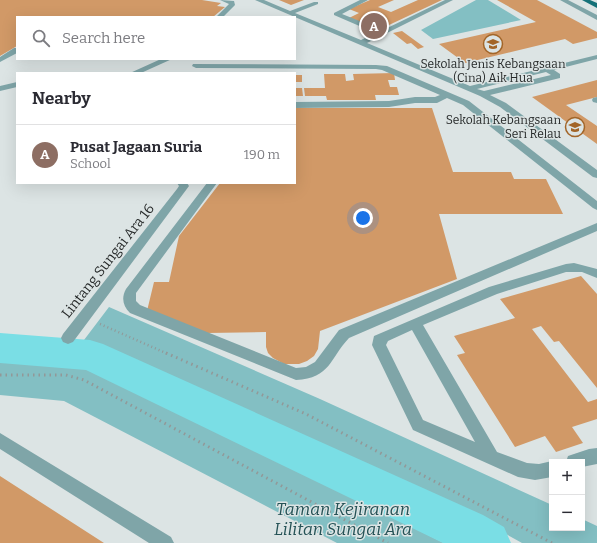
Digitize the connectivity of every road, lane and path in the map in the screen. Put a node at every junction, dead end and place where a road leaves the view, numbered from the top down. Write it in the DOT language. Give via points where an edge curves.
graph roads {
  1 [pos="223,0"];
  2 [pos="258,0"];
  3 [pos="365,0"];
  4 [pos="450,0"];
  5 [pos="563,0"];
  6 [pos="585,0"];
  7 [pos="316,3"];
  8 [pos="597,6"];
  9 [pos="284,13"];
  10 [pos="220,16"];
  11 [pos="292,16"];
  12 [pos="296,18"];
  13 [pos="597,18"];
  14 [pos="376,33"];
  15 [pos="361,43"];
  16 [pos="16,51"];
  17 [pos="597,57"];
  18 [pos="0,60"];
  19 [pos="166,60"];
  20 [pos="210,60"];
  21 [pos="196,66"];
  22 [pos="547,69"];
  23 [pos="136,72"];
  24 [pos="192,72"];
  25 [pos="16,84"];
  26 [pos="470,88"];
  27 [pos="0,89"];
  28 [pos="484,94"];
  29 [pos="447,95"];
  30 [pos="296,105"];
  31 [pos="597,175"];
  32 [pos="183,184"];
  33 [pos="211,184"];
  34 [pos="597,206"];
  35 [pos="593,229"];
  36 [pos="597,274"];
  37 [pos="415,323"];
  38 [pos="100,324"];
  39 [pos="68,338"];
  40 [pos="0,375"];
  41 [pos="0,440"];
  42 [pos="597,456"];
  43 [pos="492,458"];
  44 [pos="583,459"];
  45 [pos="549,471"];
  46 [pos="165,543"];
  47 [pos="388,543"];
  48 [pos="552,543"];
  1 -- 10 [label="street" via="233,3"];
  2 -- 9 [label="street"];
  3 -- 14 [label="street" via="336,14"];
  4 -- 14 [label="street" via="388,30"];
  5 -- 13 [label="street"];
  6 -- 8 [label="main road"];
  7 -- 9 [label="street"];
  9 -- 11 [label="street"];
  12 -- 15 [label="street"];
  14 -- 15 [label="street"];
  15 -- 26 [label="street"];
  16 -- 18 [label="street"];
  17 -- 22 [label="street"];
  19 -- 23 [label="street"];
  20 -- 21 [label="street"];
  21 -- 24 [label="street"];
  21 -- 29 [label="street" via="380,67"];
  22 -- 26 [label="street"];
  22 -- 28 [label="street" via="557,76"];
  25 -- 27 [label="street"];
  26 -- 28 [label="street"];
  28 -- 31 [label="street" via="503,105"];
  29 -- 30 [label="street" via="437,100 389,104"];
  29 -- 34 [label="street" via="468,105"];
  32 -- 39 [label="street, Lintang Sungai Ara 16" via="182,190"];
  33 -- 35 [label="street" via="130,292 129,304 135,309 296,374 305,375 317,371 324,364 337,340 344,334"];
  36 -- 37 [label="street" via="585,268 566,268 493,290"];
  37 -- 43 [label="street"];
  37 -- 43 [label="street" via="383,337 379,340 379,345 418,425"];
  38 -- 48 [label="path" via="306,414"];
  40 -- 47 [label="path" via="66,375 84,380"];
  41 -- 46 [label="street"];
  42 -- 44 [label="street"];
  43 -- 45 [label="street" via="518,469 533,472"];
}
